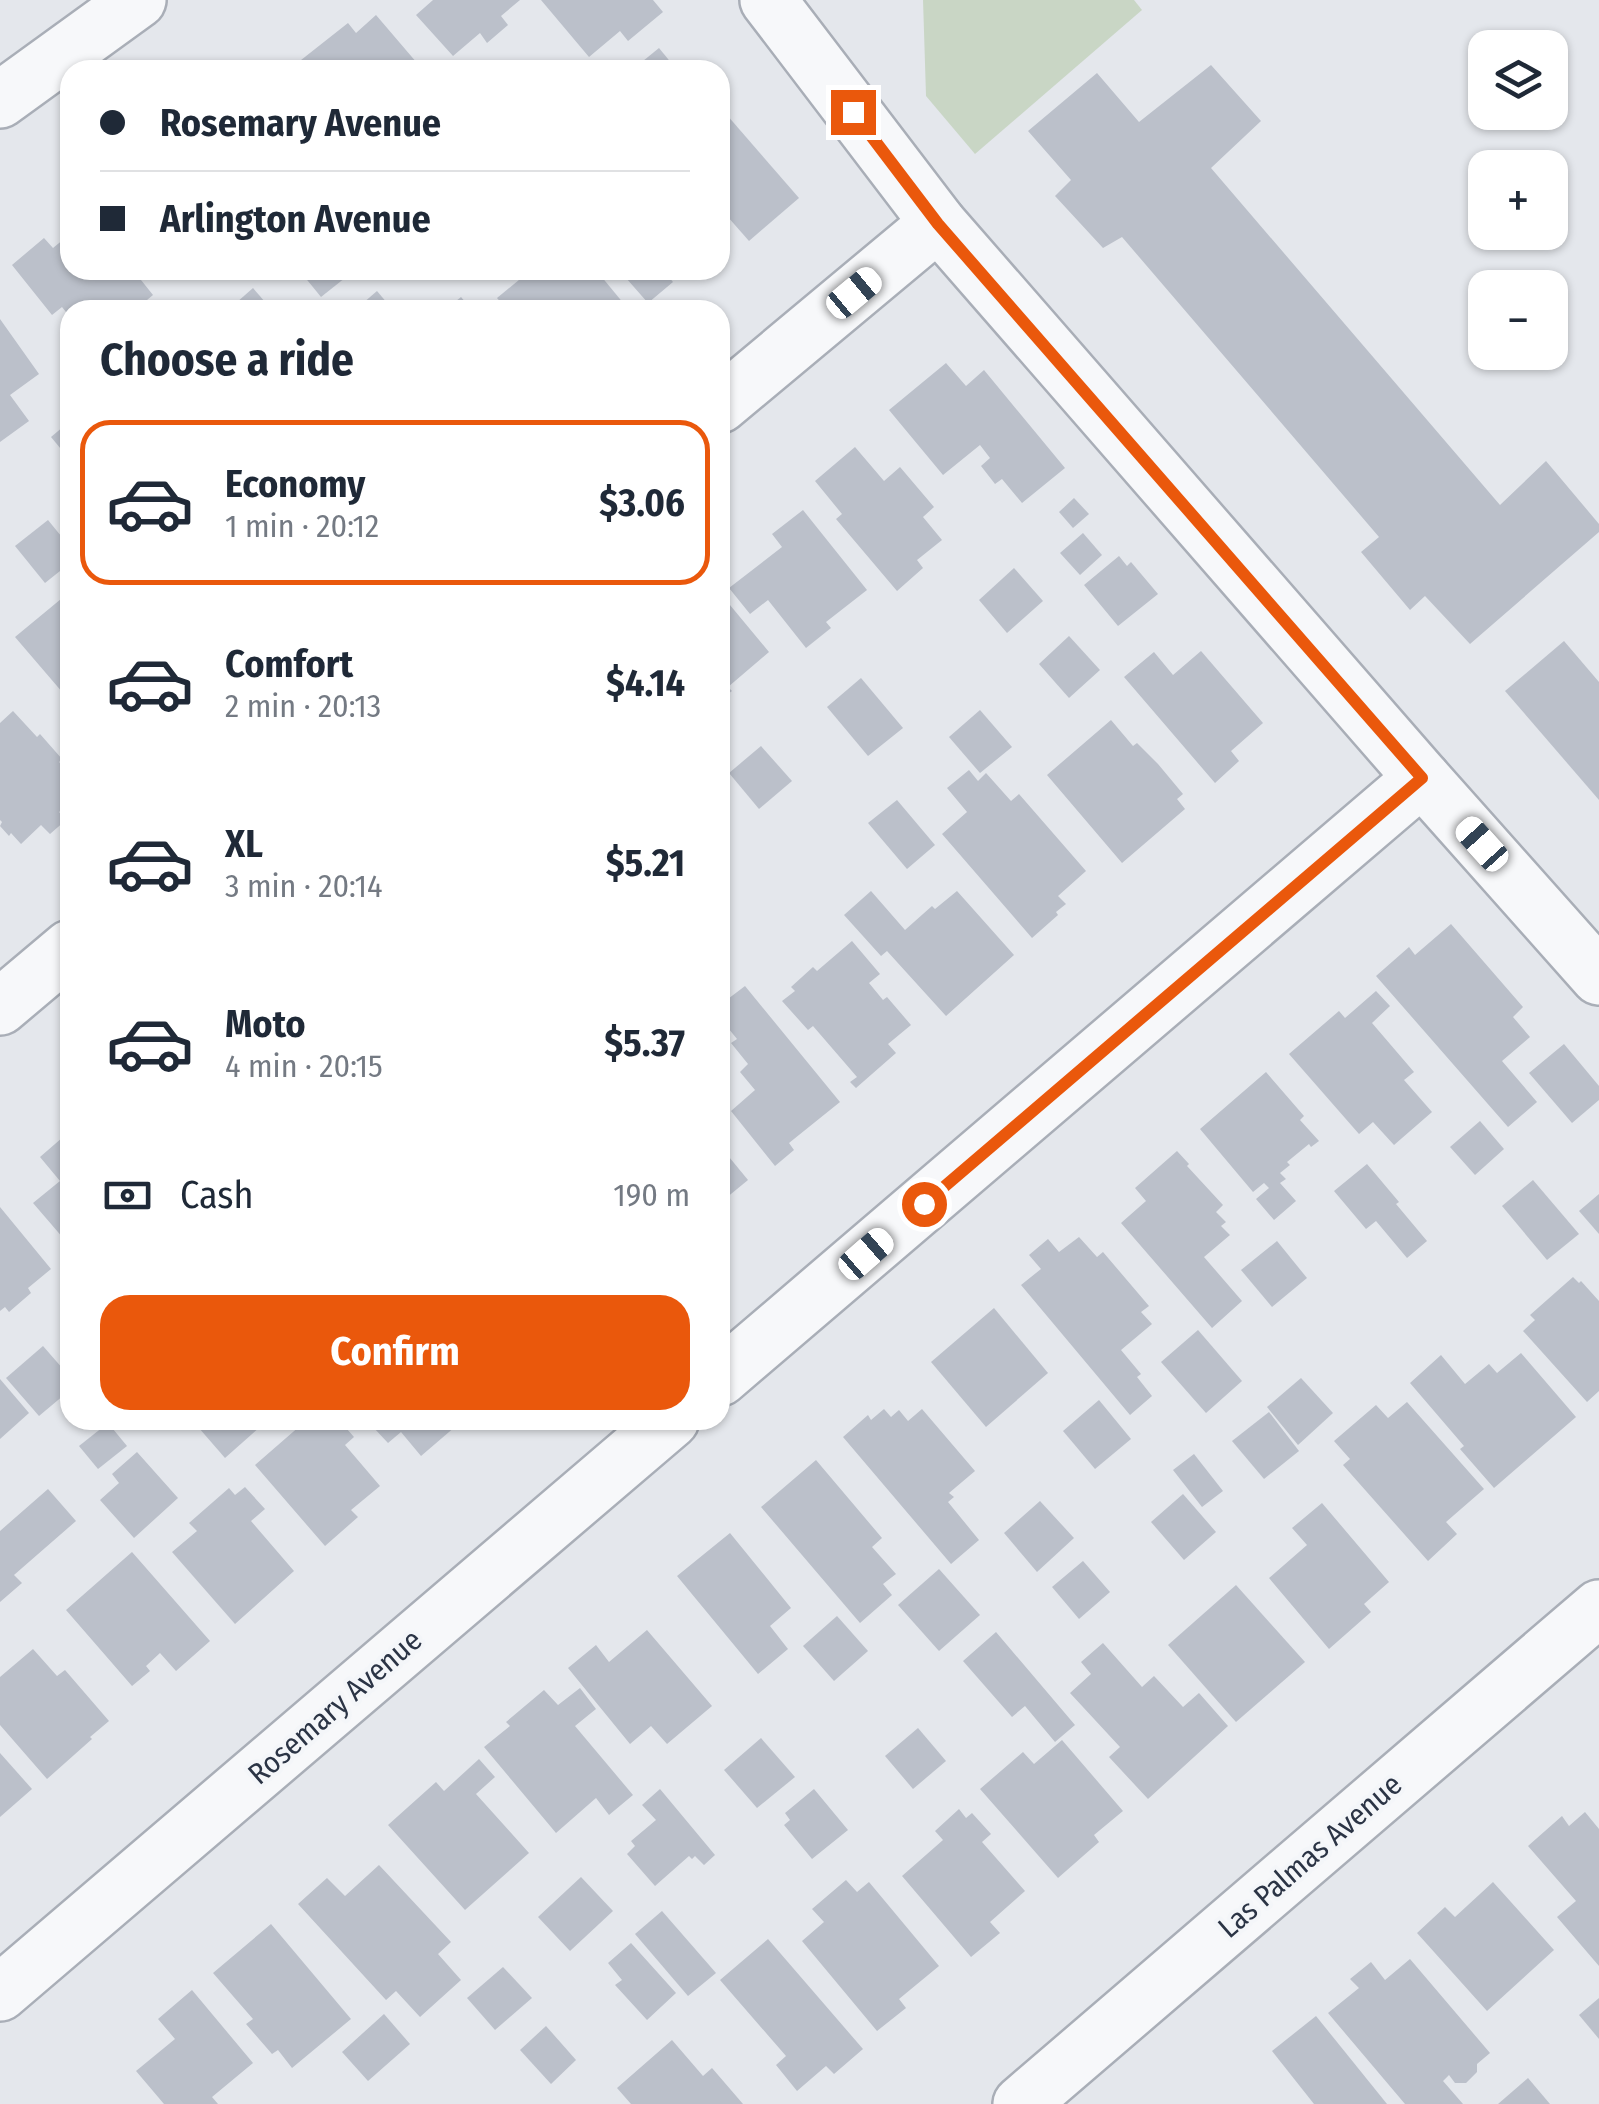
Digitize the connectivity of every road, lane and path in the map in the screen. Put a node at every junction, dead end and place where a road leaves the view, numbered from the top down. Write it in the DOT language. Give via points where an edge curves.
graph roads {
  1 [pos="138,0"];
  2 [pos="768,0"];
  3 [pos="0,100"];
  4 [pos="938,224"];
  5 [pos="730,396"];
  6 [pos="1422,778"];
  7 [pos="60,956"];
  8 [pos="1599,976"];
  9 [pos="0,1006"];
  10 [pos="730,1369"];
  11 [pos="659,1430"];
  12 [pos="1599,1608"];
  13 [pos="0,1993"];
  14 [pos="1020,2104"];
  1 -- 3 [label="street"];
  2 -- 4 [label="street"];
  4 -- 5 [label="street"];
  4 -- 6 [label="street"];
  6 -- 8 [label="street"];
  6 -- 10 [label="street"];
  7 -- 9 [label="street"];
  11 -- 13 [label="street, Rosemary Avenue"];
  12 -- 14 [label="street, Las Palmas Avenue"];
}
